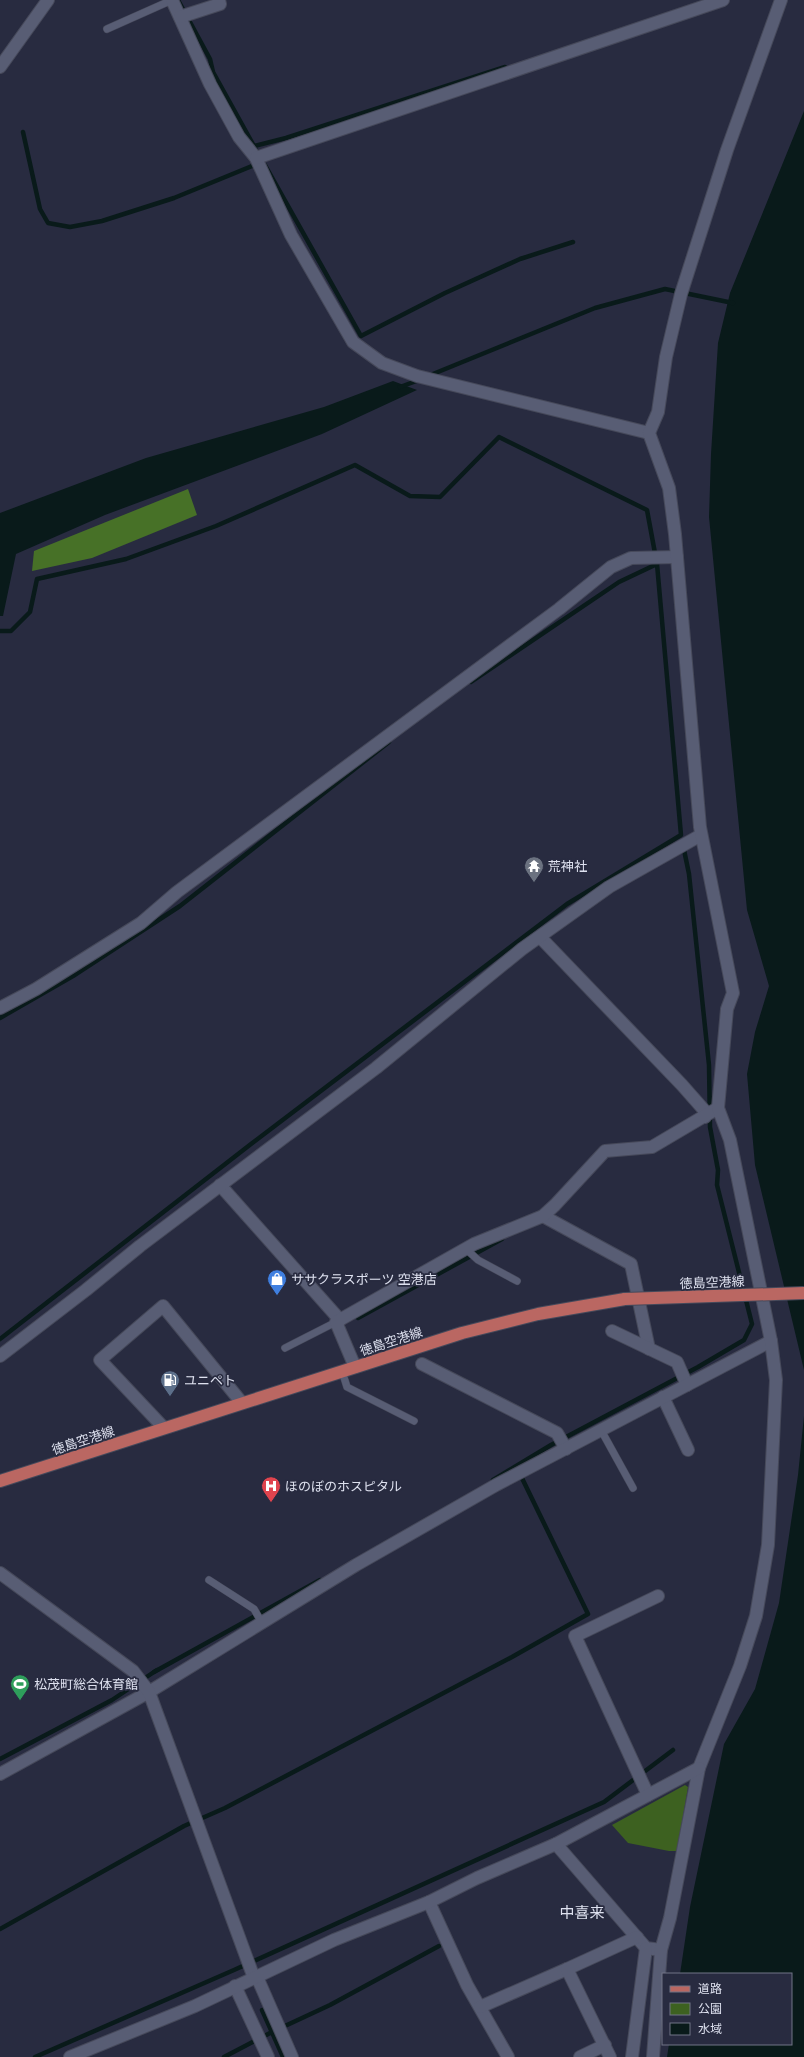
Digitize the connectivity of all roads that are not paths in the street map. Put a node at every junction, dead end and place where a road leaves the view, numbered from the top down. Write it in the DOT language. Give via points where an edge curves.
graph roads {
  1 [pos="48,0"];
  2 [pos="172,0"];
  3 [pos="219,0"];
  4 [pos="723,0"];
  5 [pos="781,0"];
  6 [pos="180,16"];
  7 [pos="108,29"];
  8 [pos="0,67"];
  9 [pos="256,158"];
  10 [pos="649,433"];
  11 [pos="677,557"];
  12 [pos="702,835"];
  13 [pos="540,937"];
  14 [pos="0,1008"];
  15 [pos="718,1108"];
  16 [pos="705,1117"];
  17 [pos="220,1185"];
  18 [pos="543,1216"];
  19 [pos="466,1249"];
  20 [pos="517,1281"];
  21 [pos="804,1293"];
  22 [pos="338,1321"];
  23 [pos="612,1331"];
  24 [pos="770,1341"];
  25 [pos="285,1348"];
  26 [pos="649,1349"];
  27 [pos="0,1356"];
  28 [pos="422,1364"];
  29 [pos="355,1367"];
  30 [pos="342,1371"];
  31 [pos="687,1385"];
  32 [pos="663,1397"];
  33 [pos="242,1403"];
  34 [pos="414,1421"];
  35 [pos="164,1428"];
  36 [pos="601,1430"];
  37 [pos="566,1449"];
  38 [pos="688,1450"];
  39 [pos="0,1481"];
  40 [pos="633,1488"];
  41 [pos="0,1573"];
  42 [pos="209,1580"];
  43 [pos="658,1596"];
  44 [pos="262,1623"];
  45 [pos="149,1692"];
  46 [pos="699,1768"];
  47 [pos="0,1774"];
  48 [pos="648,1795"];
  49 [pos="556,1844"];
  50 [pos="429,1902"];
  51 [pos="637,1937"];
  52 [pos="646,1948"];
  53 [pos="662,1950"];
  54 [pos="567,1969"];
  55 [pos="256,1978"];
  56 [pos="235,1986"];
  57 [pos="480,2007"];
  58 [pos="604,2045"];
  59 [pos="70,2057"];
  60 [pos="268,2057"];
  61 [pos="292,2057"];
  62 [pos="508,2057"];
  63 [pos="580,2057"];
  64 [pos="610,2057"];
  65 [pos="632,2057"];
  66 [pos="653,2057"];
  1 -- 8 [label="street"];
  2 -- 6 [label="street"];
  2 -- 7 [label="lane"];
  3 -- 6 [label="street" via="220,4"];
  4 -- 9 [label="street"];
  5 -- 10 [label="street" via="727,150 681,294 666,357 658,412"];
  6 -- 9 [label="street" via="210,84 239,137"];
  9 -- 10 [label="street" via="291,235 353,342 382,363 417,376"];
  10 -- 11 [label="street" via="669,488"];
  11 -- 12 [label="street"];
  11 -- 14 [label="street" via="631,558 611,566 553,613 177,892 141,923 36,989"];
  12 -- 13 [label="street" via="609,887"];
  12 -- 15 [label="street" via="733,993 727,1009"];
  13 -- 16 [label="street" via="686,1090 704,1110"];
  13 -- 17 [label="street" via="376,1068"];
  15 -- 16 [label="street"];
  15 -- 24 [label="street" via="730,1140"];
  16 -- 18 [label="street" via="652,1147 605,1150"];
  17 -- 22 [label="street"];
  17 -- 27 [label="street"];
  18 -- 19 [label="street"];
  18 -- 26 [label="street" via="631,1264"];
  19 -- 20 [label="lane" via="478,1260"];
  19 -- 22 [label="street"];
  21 -- 29 [label="main road, 徳島空港線, bridge" via="625,1299 538,1314 462,1333"];
  22 -- 25 [label="lane"];
  22 -- 29 [label="street"];
  23 -- 26 [label="street"];
  24 -- 31 [label="street"];
  24 -- 46 [label="street" via="776,1380 768,1545 756,1616 740,1666"];
  26 -- 31 [label="street" via="677,1362"];
  28 -- 37 [label="street" via="557,1433"];
  29 -- 30 [label="main road, 徳島空港線"];
  30 -- 33 [label="main road, 徳島空港線"];
  30 -- 34 [label="lane" via="347,1387"];
  31 -- 32 [label="street"];
  32 -- 36 [label="street"];
  32 -- 38 [label="street"];
  33 -- 35 [label="main road, 徳島空港線"];
  33 -- 35 [label="street" via="162,1306 100,1360"];
  35 -- 39 [label="main road, 徳島空港線"];
  36 -- 37 [label="street"];
  36 -- 40 [label="lane"];
  37 -- 44 [label="street" via="496,1485 356,1565"];
  41 -- 45 [label="street" via="133,1671"];
  42 -- 44 [label="lane" via="254,1609"];
  43 -- 48 [label="street" via="575,1636"];
  44 -- 45 [label="street"];
  45 -- 47 [label="street"];
  45 -- 55 [label="street"];
  46 -- 48 [label="street"];
  46 -- 53 [label="street"];
  48 -- 49 [label="street"];
  49 -- 50 [label="street"];
  49 -- 51 [label="street"];
  50 -- 55 [label="street" via="334,1940"];
  50 -- 57 [label="street" via="467,1985"];
  51 -- 52 [label="street"];
  51 -- 54 [label="street"];
  52 -- 53 [label="street"];
  52 -- 65 [label="street"];
  53 -- 66 [label="street"];
  54 -- 57 [label="street"];
  54 -- 58 [label="street"];
  55 -- 56 [label="street"];
  55 -- 61 [label="street"];
  56 -- 59 [label="street" via="195,2006"];
  56 -- 60 [label="street"];
  57 -- 62 [label="street"];
  58 -- 63 [label="street"];
  58 -- 64 [label="street"];
}
